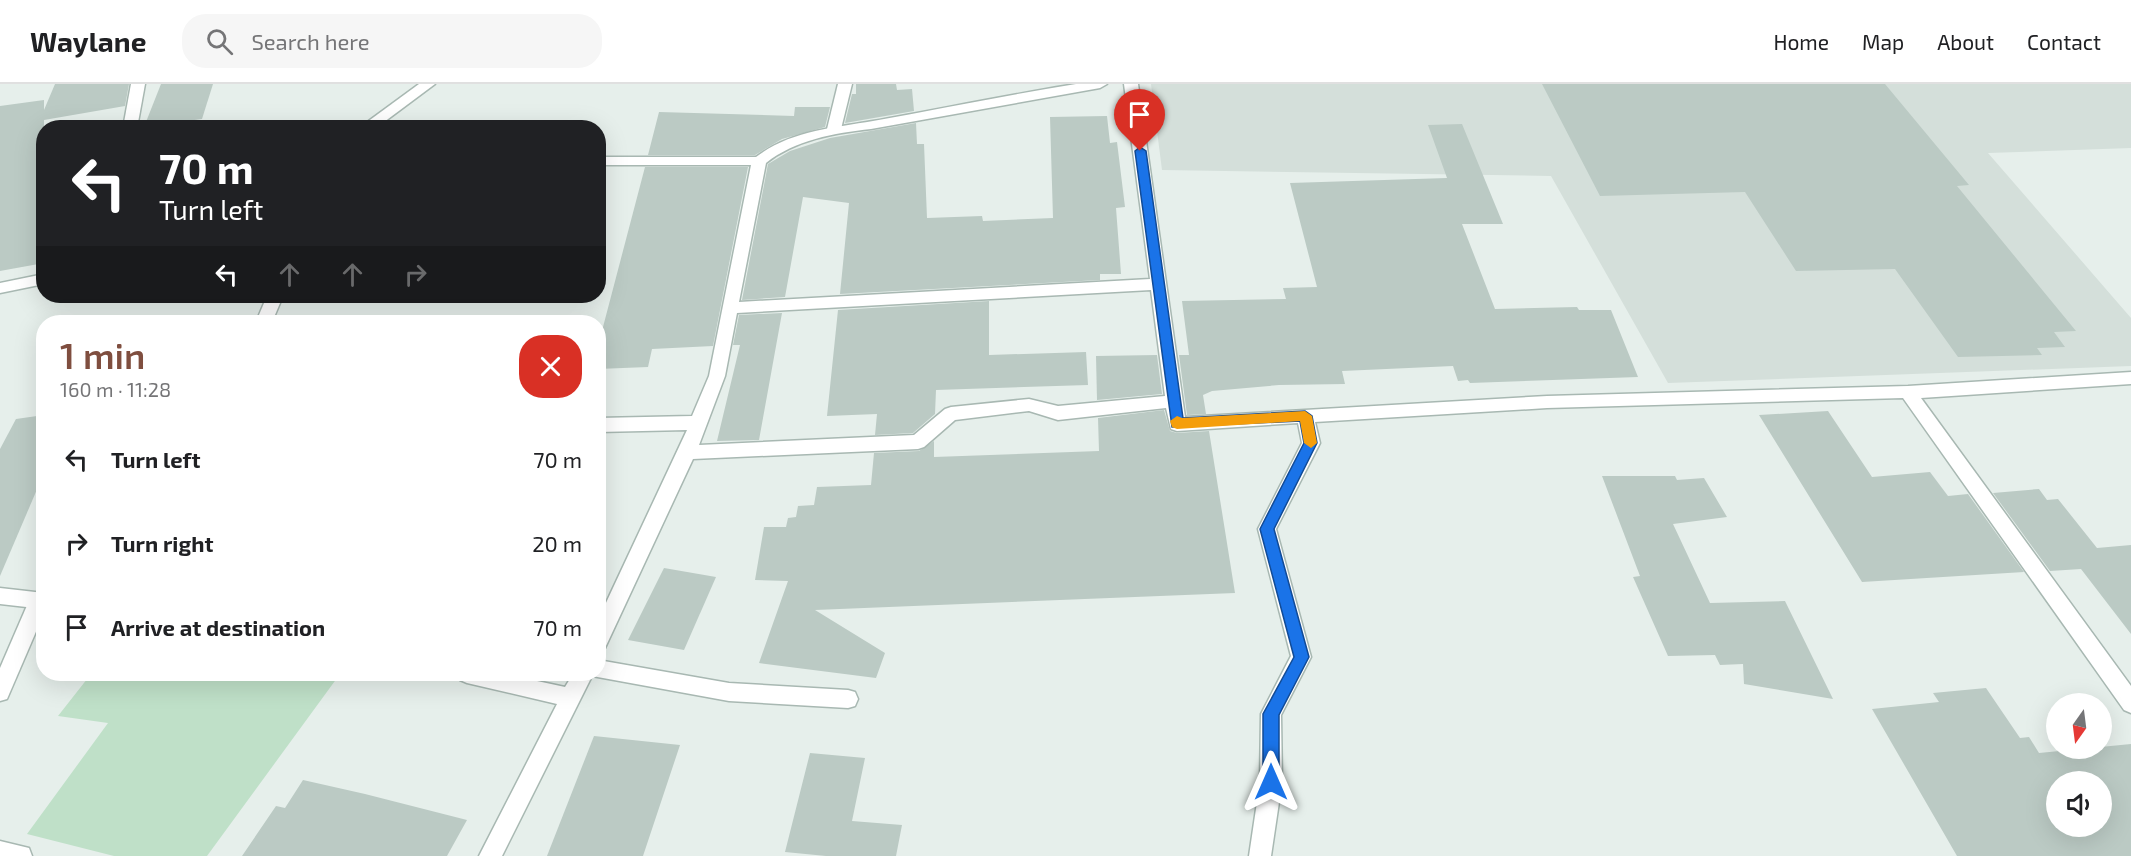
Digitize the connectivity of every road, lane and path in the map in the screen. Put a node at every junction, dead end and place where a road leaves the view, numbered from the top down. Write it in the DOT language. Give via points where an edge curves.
graph roads {
  1 [pos="138,84"];
  2 [pos="428,84"];
  3 [pos="845,84"];
  4 [pos="1100,84"];
  5 [pos="1131,84"];
  6 [pos="131,120"];
  7 [pos="377,120"];
  8 [pos="834,129"];
  9 [pos="606,161"];
  10 [pos="759,161"];
  11 [pos="36,281"];
  12 [pos="1158,284"];
  13 [pos="0,288"];
  14 [pos="730,308"];
  15 [pos="2131,378"];
  16 [pos="1908,392"];
  17 [pos="1174,401"];
  18 [pos="1305,416"];
  19 [pos="699,423"];
  20 [pos="606,425"];
  21 [pos="687,452"];
  22 [pos="0,596"];
  23 [pos="36,600"];
  24 [pos="36,612"];
  25 [pos="606,625"];
  26 [pos="606,670"];
  27 [pos="497,681"];
  28 [pos="580,681"];
  29 [pos="0,692"];
  30 [pos="571,698"];
  31 [pos="848,699"];
  32 [pos="2131,703"];
  33 [pos="0,852"];
  34 [pos="21,856"];
  35 [pos="490,856"];
  36 [pos="1260,856"];
  1 -- 6 [label="street"];
  2 -- 7 [label="street"];
  3 -- 8 [label="street"];
  4 -- 8 [label="street"];
  5 -- 12 [label="street"];
  8 -- 10 [label="street" via="776,148"];
  9 -- 10 [label="street"];
  10 -- 14 [label="street"];
  11 -- 13 [label="street"];
  12 -- 14 [label="street"];
  12 -- 17 [label="street"];
  14 -- 19 [label="street" via="717,376"];
  15 -- 16 [label="street"];
  16 -- 18 [label="street" via="1547,402"];
  16 -- 32 [label="street"];
  17 -- 18 [label="street" via="1177,424"];
  17 -- 21 [label="street" via="1058,413 1029,405 951,414 918,442"];
  18 -- 36 [label="street" via="1311,443 1267,529 1301,657 1271,714 1271,782"];
  19 -- 20 [label="street"];
  19 -- 21 [label="street"];
  21 -- 25 [label="street"];
  22 -- 23 [label="street"];
  24 -- 29 [label="street"];
  26 -- 31 [label="street" via="729,692"];
  27 -- 30 [label="street"];
  28 -- 30 [label="street"];
  30 -- 35 [label="street"];
  33 -- 34 [label="street"];
}
